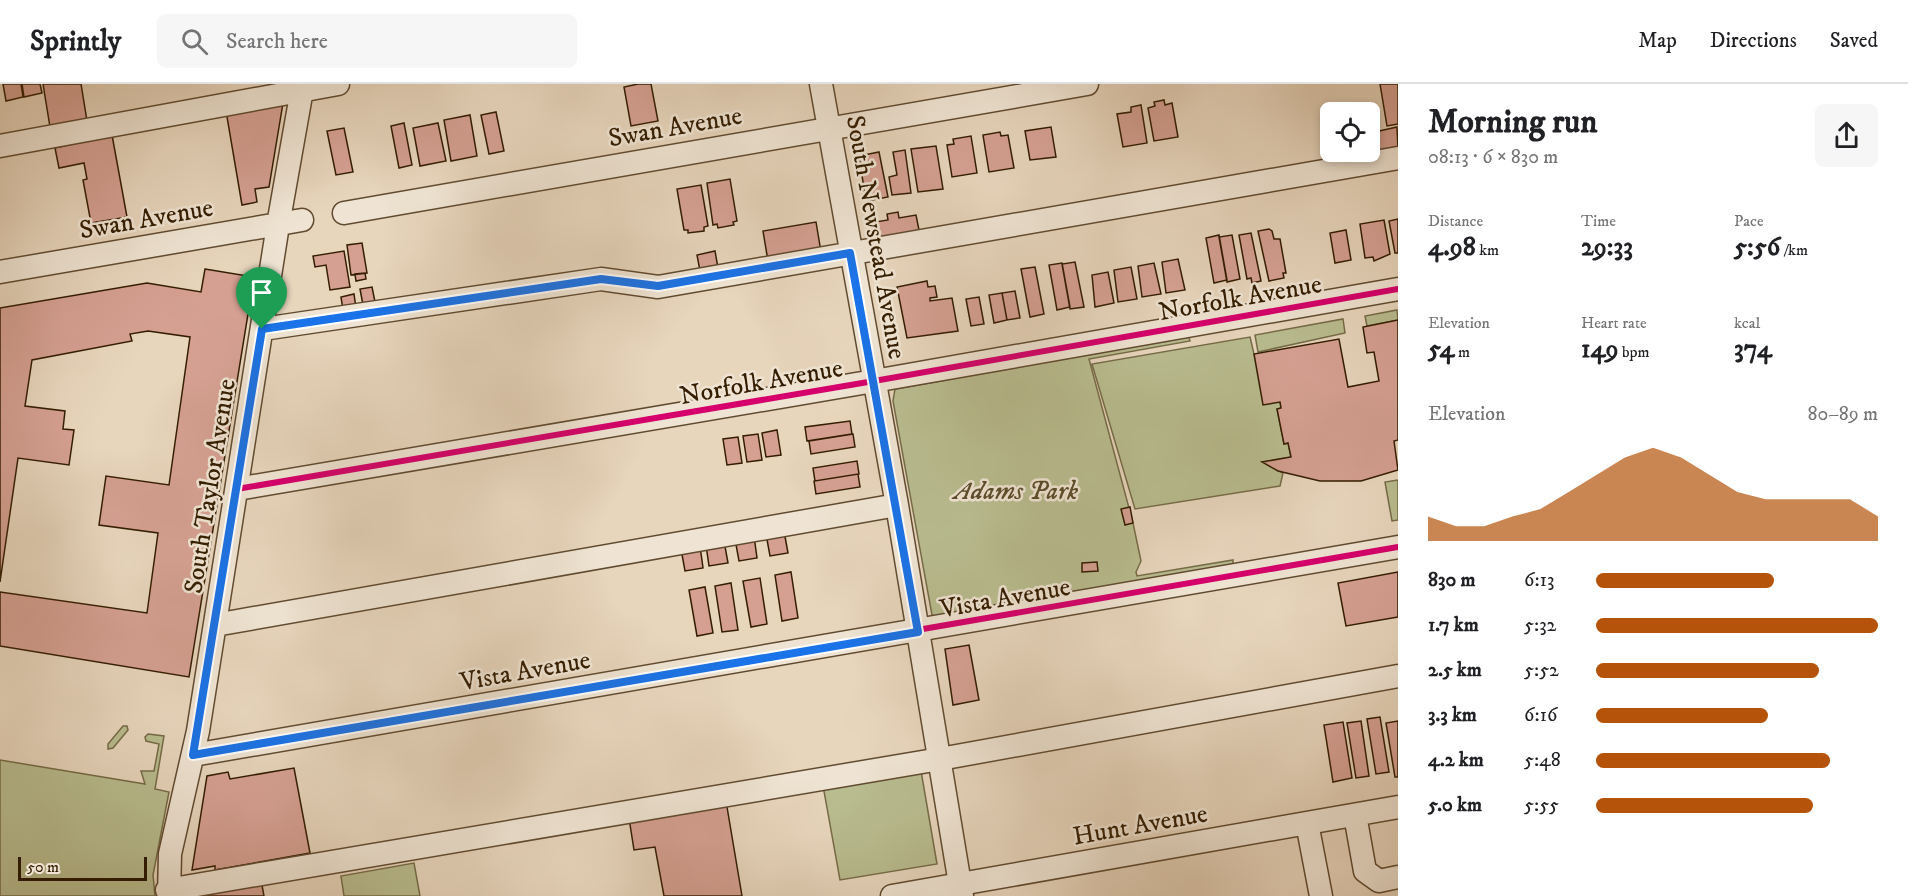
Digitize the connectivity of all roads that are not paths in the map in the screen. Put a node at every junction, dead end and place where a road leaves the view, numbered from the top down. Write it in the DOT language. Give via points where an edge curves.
graph roads {
  1 [pos="338,84"];
  2 [pos="821,84"];
  3 [pos="1087,84"];
  4 [pos="302,87"];
  5 [pos="829,128"];
  6 [pos="0,146"];
  7 [pos="1398,158"];
  8 [pos="344,213"];
  9 [pos="302,220"];
  10 [pos="278,225"];
  11 [pos="850,253"];
  12 [pos="0,272"];
  13 [pos="1398,289"];
  14 [pos="262,329"];
  15 [pos="874,381"];
  16 [pos="237,489"];
  17 [pos="897,505"];
  18 [pos="1398,547"];
  19 [pos="215,625"];
  20 [pos="918,632"];
  21 [pos="1398,676"];
  22 [pos="193,755"];
  23 [pos="940,759"];
  24 [pos="1398,807"];
  25 [pos="1355,815"];
  26 [pos="1307,823"];
  27 [pos="1398,877"];
  28 [pos="961,890"];
  29 [pos="168,893"];
  30 [pos="892,896"];
  31 [pos="1321,896"];
  1 -- 4 [label="street"];
  2 -- 5 [label="street, South Newstead Avenue"];
  3 -- 5 [label="street, Swan Avenue"];
  4 -- 6 [label="street"];
  4 -- 10 [label="street, South Taylor Avenue"];
  5 -- 8 [label="street, Swan Avenue"];
  5 -- 11 [label="street, South Newstead Avenue"];
  7 -- 11 [label="street"];
  9 -- 10 [label="street, Swan Avenue"];
  10 -- 12 [label="street, Swan Avenue"];
  10 -- 14 [label="street, South Taylor Avenue"];
  11 -- 14 [label="street" via="658,286 601,279"];
  11 -- 15 [label="street, South Newstead Avenue"];
  13 -- 15 [label="street, Norfolk Avenue"];
  14 -- 16 [label="street, South Taylor Avenue"];
  15 -- 16 [label="street, Norfolk Avenue"];
  15 -- 17 [label="street, South Newstead Avenue"];
  16 -- 19 [label="street, South Taylor Avenue"];
  17 -- 19 [label="street"];
  17 -- 20 [label="street, South Newstead Avenue"];
  18 -- 20 [label="street, Vista Avenue"];
  19 -- 22 [label="street, South Taylor Avenue"];
  20 -- 22 [label="street, Vista Avenue"];
  20 -- 23 [label="street, South Newstead Avenue"];
  21 -- 23 [label="street"];
  22 -- 29 [label="street, South Taylor Avenue" via="170,854"];
  23 -- 28 [label="street, South Newstead Avenue"];
  23 -- 29 [label="street"];
  24 -- 25 [label="street, Hunt Avenue"];
  25 -- 26 [label="street, Hunt Avenue"];
  25 -- 27 [label="street" via="1365,871 1379,881"];
  26 -- 28 [label="street, Hunt Avenue"];
  26 -- 31 [label="street"];
  28 -- 30 [label="street, Hunt Avenue"];
}
